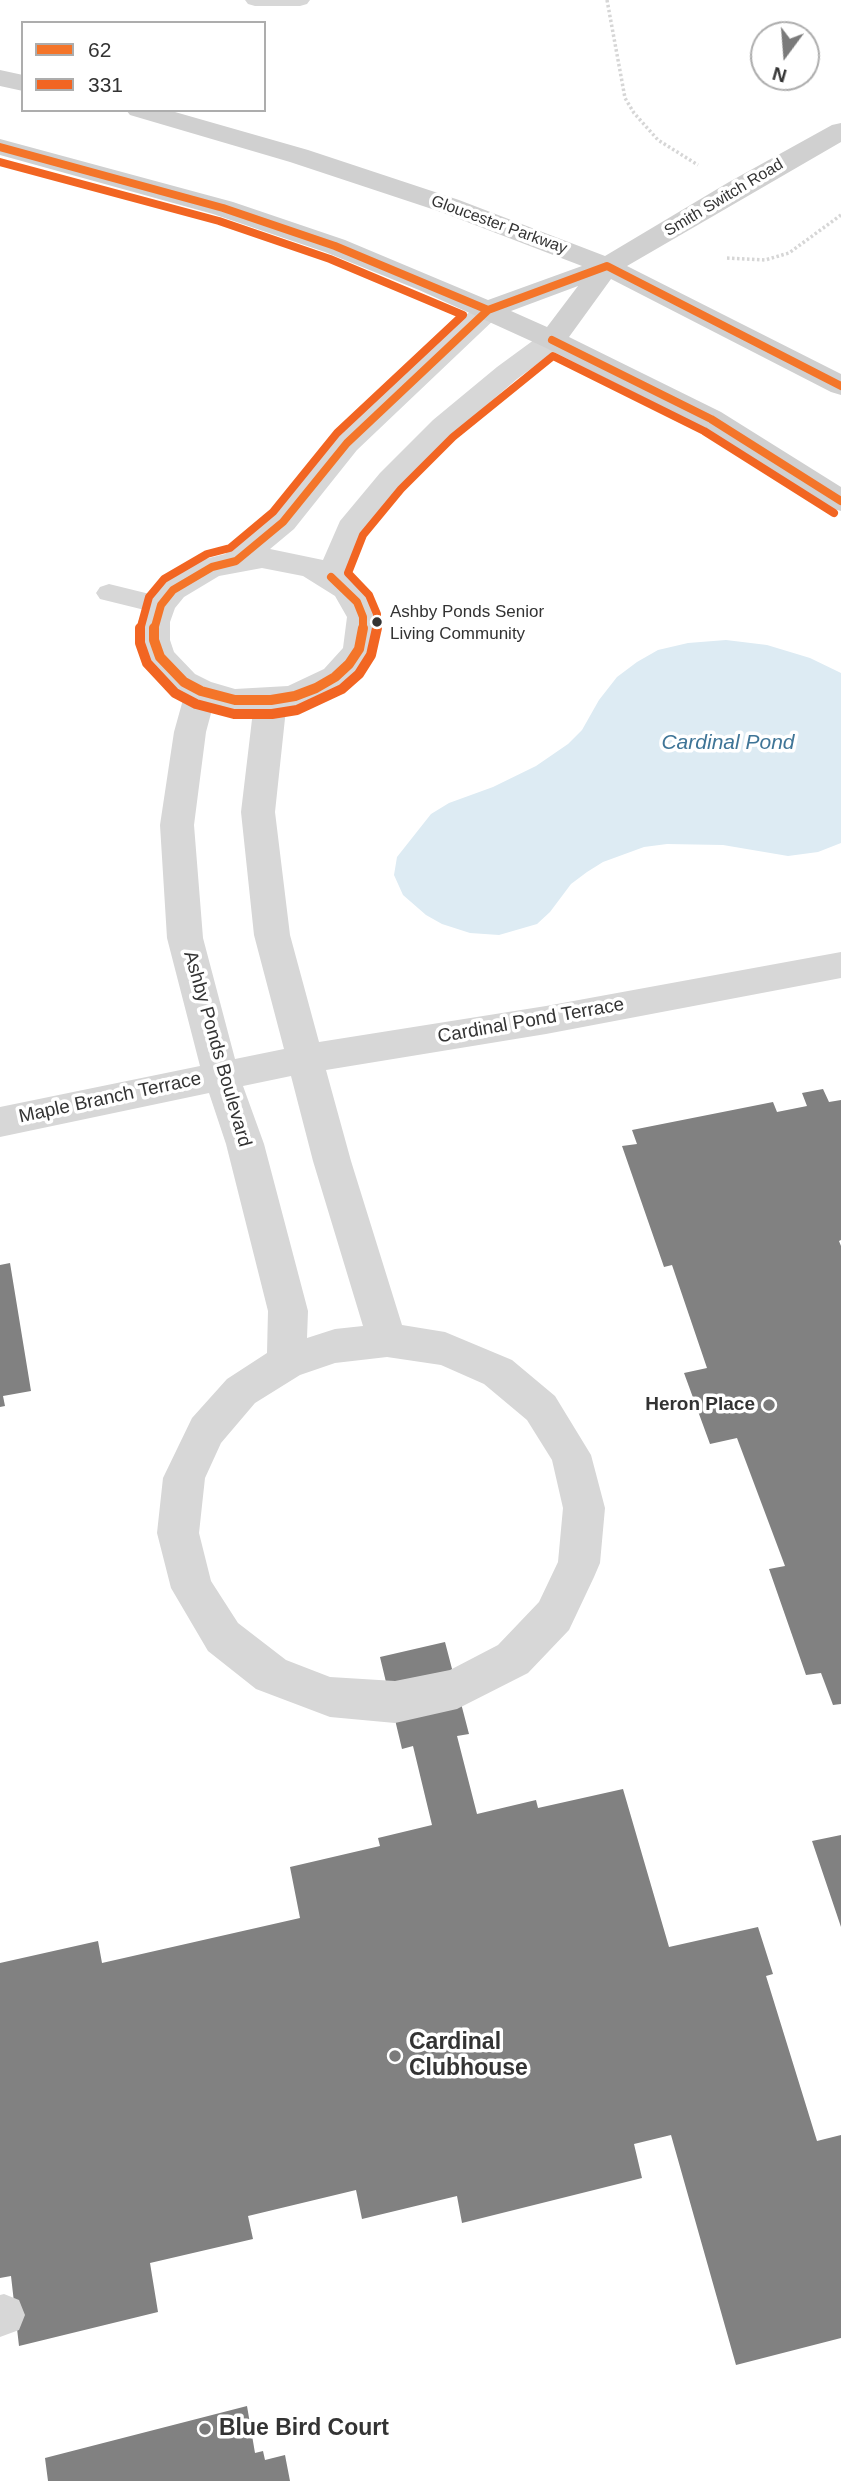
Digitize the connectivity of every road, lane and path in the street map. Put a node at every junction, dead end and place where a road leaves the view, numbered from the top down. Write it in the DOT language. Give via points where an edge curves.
graph roads {
  1 [pos="255,0"];
  2 [pos="300,0"];
  3 [pos="607,0"];
  4 [pos="0,78"];
  5 [pos="21,83"];
  6 [pos="146,112"];
  7 [pos="841,131"];
  8 [pos="0,147"];
  9 [pos="738,188"];
  10 [pos="841,215"];
  11 [pos="727,258"];
  12 [pos="607,266"];
  13 [pos="488,310"];
  14 [pos="552,340"];
  15 [pos="841,386"];
  16 [pos="841,500"];
  17 [pos="236,561"];
  18 [pos="331,577"];
  19 [pos="109,593"];
  20 [pos="161,605"];
  21 [pos="201,691"];
  22 [pos="271,700"];
  23 [pos="841,965"];
  24 [pos="304,1059"];
  25 [pos="221,1074"];
  26 [pos="0,1122"];
  27 [pos="387,1340"];
  28 [pos="286,1362"];
  1 -- 2 [label="lane"];
  3 -- 9 [label="path" via="621,85 634,113 669,149"];
  4 -- 5 [label="main road"];
  6 -- 12 [label="main road, Gloucester Parkway" via="424,197"];
  7 -- 9 [label="main road, Smith Switch Road"];
  8 -- 13 [label="main road" via="223,208 346,251"];
  9 -- 12 [label="main road, Smith Switch Road"];
  10 -- 11 [label="path" via="789,253 765,260"];
  12 -- 13 [label="main road, Smith Switch Road"];
  12 -- 14 [label="main road, Smith Switch Road"];
  12 -- 15 [label="main road, Gloucester Parkway"];
  13 -- 14 [label="main road"];
  13 -- 17 [label="street" via="347,443 284,522"];
  14 -- 16 [label="main road" via="711,419"];
  14 -- 18 [label="street" via="443,427 391,480 351,528"];
  17 -- 18 [label="street" via="287,561"];
  17 -- 20 [label="street" via="191,577"];
  18 -- 22 [label="street" via="357,602 363,617 359,649 335,677 295,696"];
  19 -- 20 [label="lane"];
  20 -- 21 [label="street" via="154,622 160,657 184,682"];
  21 -- 22 [label="street" via="234,700"];
  21 -- 25 [label="street, Ashby Ponds Boulevard" via="190,732 177,825 185,938"];
  22 -- 24 [label="street" via="258,812 262,862 272,935"];
  23 -- 24 [label="street, Cardinal Pond Terrace"];
  24 -- 25 [label="street, Cardinal Pond Terrace"];
  24 -- 27 [label="street"];
  25 -- 26 [label="street, Maple Branch Terrace"];
  25 -- 28 [label="street, Ashby Ponds Boulevard" via="245,1144 288,1311"];
  27 -- 28 [label="street" via="335,1346"];
  27 -- 28 [label="street" via="445,1349 487,1367 541,1408 571,1455 584,1508 579,1563 554,1616 513,1659 457,1689 395,1702 330,1697 271,1675 223,1637 192,1588 178,1533 184,1478 206,1431 241,1391"];
}
